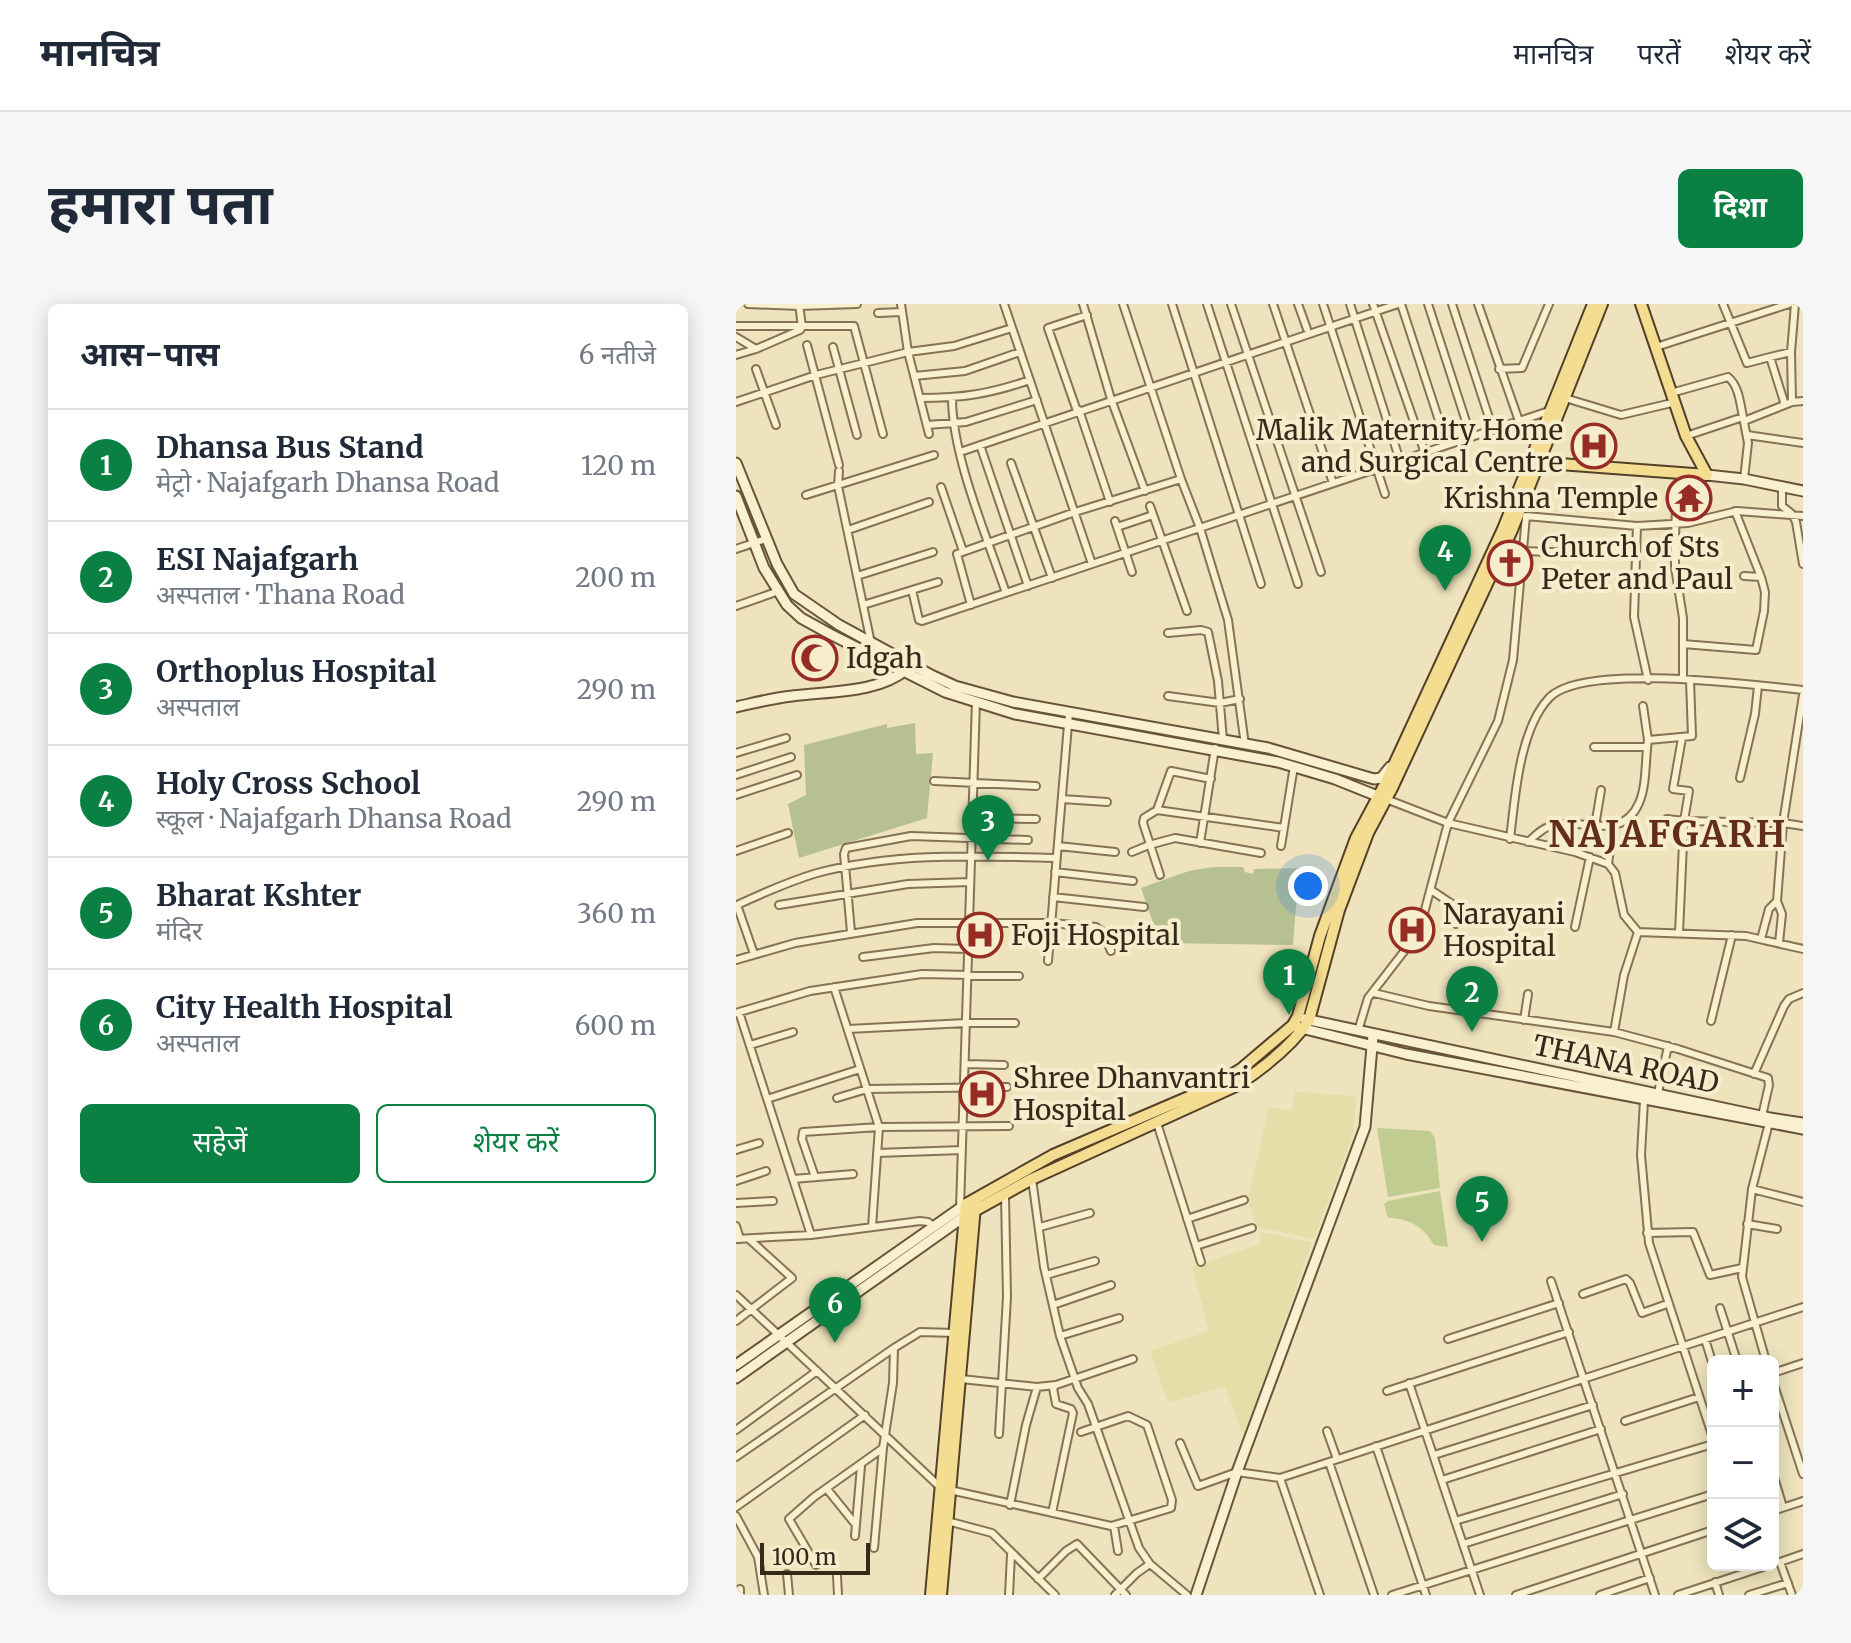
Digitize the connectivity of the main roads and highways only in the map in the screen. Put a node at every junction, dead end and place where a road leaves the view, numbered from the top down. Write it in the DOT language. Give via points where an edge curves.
graph roads {
  1 [pos="1593,304"];
  2 [pos="1602,304"];
  3 [pos="1641,304"];
  4 [pos="736,463"];
  5 [pos="1535,463"];
  6 [pos="1707,475"];
  7 [pos="1803,491"];
  8 [pos="736,496"];
  9 [pos="907,668"];
  10 [pos="736,707"];
  11 [pos="1069,718"];
  12 [pos="1397,757"];
  13 [pos="1382,798"];
  14 [pos="1300,1022"];
  15 [pos="1373,1035"];
  16 [pos="1373,1047"];
  17 [pos="1767,1120"];
  18 [pos="1803,1123"];
  19 [pos="1803,1129"];
  20 [pos="967,1209"];
  21 [pos="782,1338"];
  22 [pos="736,1365"];
  23 [pos="736,1378"];
  24 [pos="946,1489"];
  25 [pos="931,1595"];
  26 [pos="941,1595"];
  27 [pos="1196,1595"];
  1 -- 5 [label="main road" via="1549,411"];
  2 -- 5 [label="main road"];
  3 -- 6 [label="main road" via="1686,436"];
  4 -- 9 [label="main road" via="794,594"];
  5 -- 6 [label="main road"];
  5 -- 12 [label="main road"];
  5 -- 13 [label="main road" via="1522,515"];
  6 -- 7 [label="main road"];
  8 -- 9 [label="main road" via="776,592 801,618"];
  9 -- 10 [label="main road" via="879,683"];
  9 -- 11 [label="main road"];
  9 -- 11 [label="main road" via="975,703 1015,714"];
  11 -- 12 [label="main road" via="1223,740 1374,779 1381,778"];
  11 -- 13 [label="main road" via="1294,766"];
  12 -- 13 [label="main road"];
  13 -- 14 [label="main road" via="1356,838 1320,936"];
  14 -- 15 [label="main road, THANA ROAD"];
  14 -- 16 [label="main road"];
  14 -- 20 [label="main road" via="1212,1087 1053,1155 976,1196"];
  14 -- 20 [label="main road" via="1236,1086"];
  15 -- 16 [label="main road"];
  15 -- 17 [label="main road, THANA ROAD"];
  16 -- 17 [label="main road"];
  16 -- 27 [label="main road" via="1365,1127"];
  17 -- 18 [label="main road, THANA ROAD"];
  17 -- 19 [label="main road"];
  20 -- 21 [label="main road"];
  20 -- 21 [label="main road"];
  20 -- 24 [label="main road"];
  20 -- 24 [label="main road" via="961,1379"];
  21 -- 22 [label="main road"];
  21 -- 23 [label="main road"];
  24 -- 25 [label="main road"];
  24 -- 26 [label="main road"];
}
